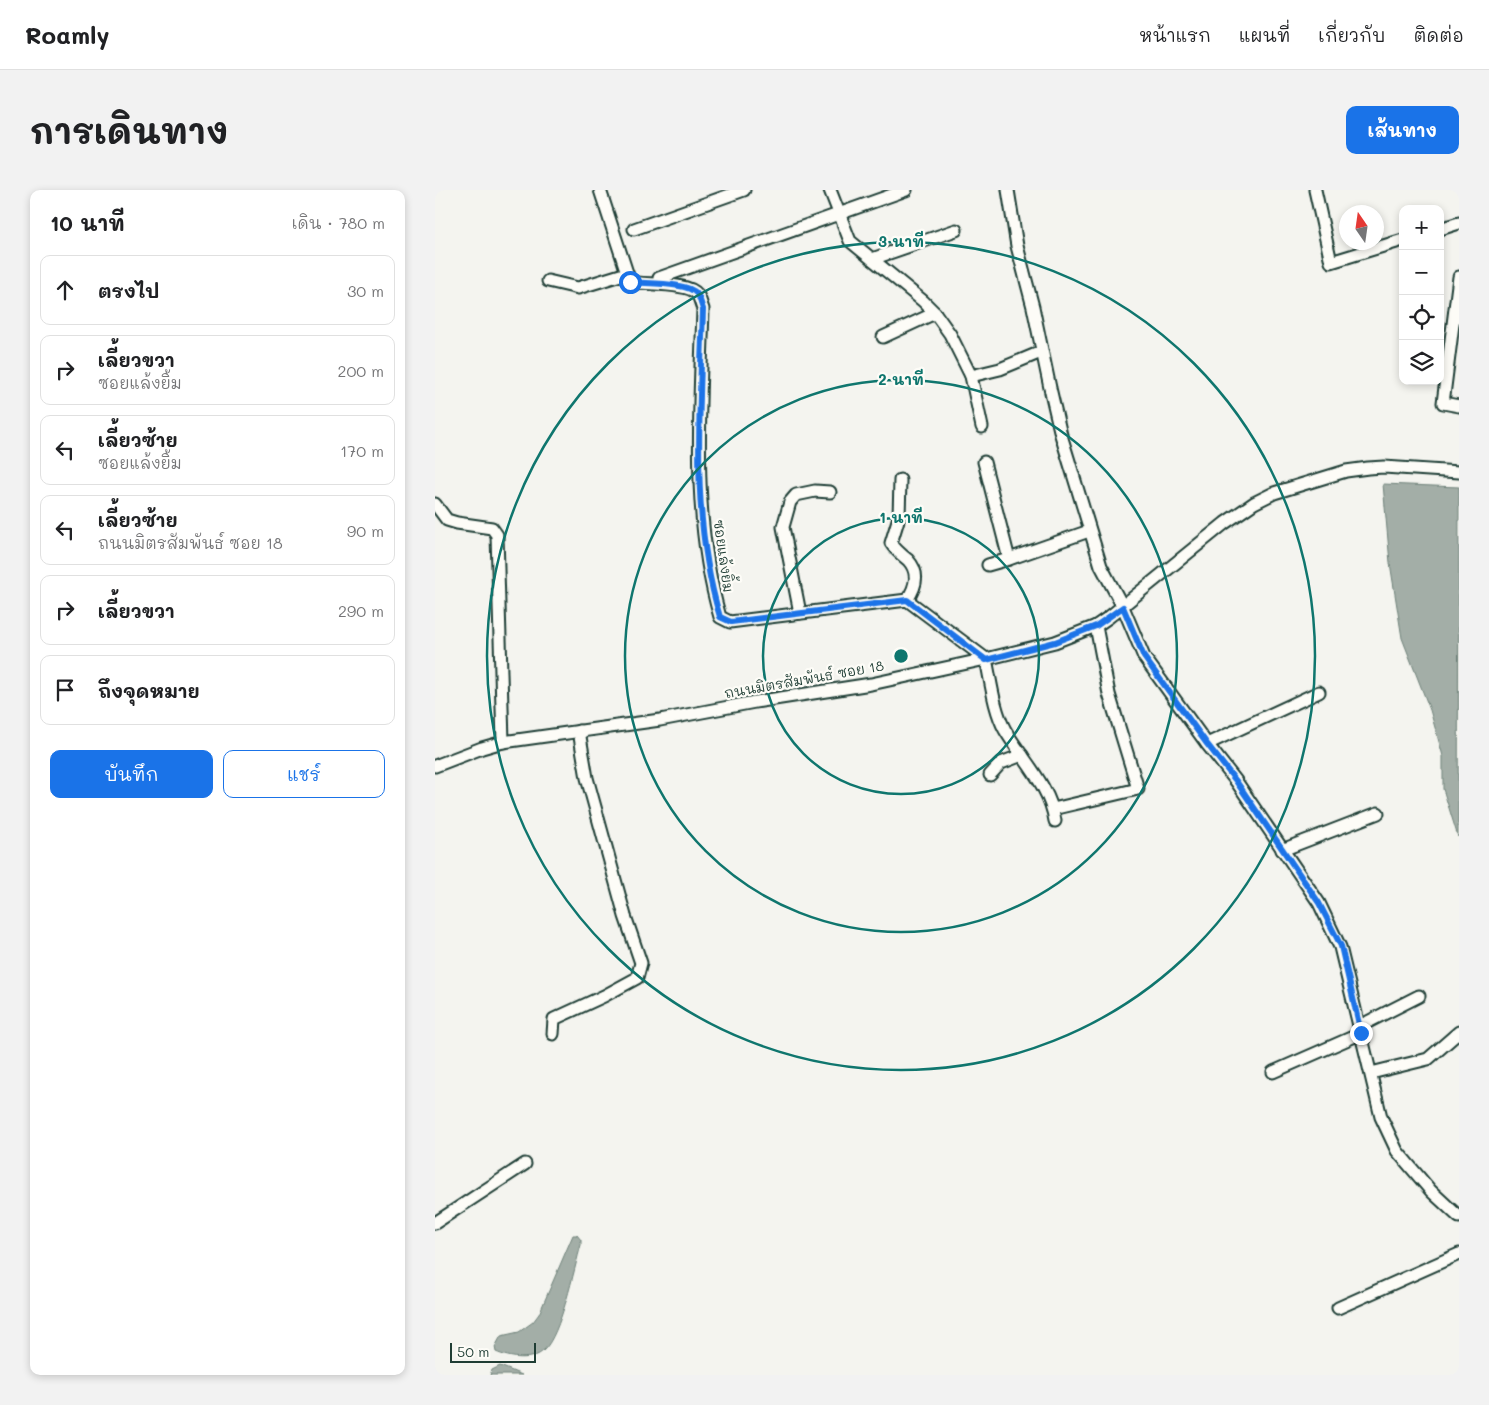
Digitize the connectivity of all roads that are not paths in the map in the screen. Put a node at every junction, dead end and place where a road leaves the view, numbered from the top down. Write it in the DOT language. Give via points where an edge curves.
graph roads {
  1 [pos="600,190"];
  2 [pos="744,190"];
  3 [pos="830,190"];
  4 [pos="907,190"];
  5 [pos="1008,190"];
  6 [pos="1315,190"];
  7 [pos="839,213"];
  8 [pos="1459,223"];
  9 [pos="1444,228"];
  10 [pos="634,229"];
  11 [pos="956,230"];
  12 [pos="1399,241"];
  13 [pos="872,259"];
  14 [pos="627,273"];
  15 [pos="1459,277"];
  16 [pos="659,278"];
  17 [pos="548,281"];
  18 [pos="935,313"];
  19 [pos="883,337"];
  20 [pos="1041,352"];
  21 [pos="971,376"];
  22 [pos="1459,406"];
  23 [pos="982,427"];
  24 [pos="984,462"];
  25 [pos="1459,472"];
  26 [pos="900,480"];
  27 [pos="830,492"];
  28 [pos="435,504"];
  29 [pos="1089,532"];
  30 [pos="1009,559"];
  31 [pos="988,565"];
  32 [pos="907,600"];
  33 [pos="1123,607"];
  34 [pos="799,613"];
  35 [pos="1096,626"];
  36 [pos="986,660"];
  37 [pos="1319,692"];
  38 [pos="579,731"];
  39 [pos="503,742"];
  40 [pos="1207,744"];
  41 [pos="1022,755"];
  42 [pos="435,766"];
  43 [pos="990,775"];
  44 [pos="1378,813"];
  45 [pos="1282,850"];
  46 [pos="1419,996"];
  47 [pos="1361,1030"];
  48 [pos="1459,1032"];
  49 [pos="553,1034"];
  50 [pos="1273,1072"];
  51 [pos="1371,1073"];
  52 [pos="525,1164"];
  53 [pos="1458,1214"];
  54 [pos="435,1223"];
  55 [pos="1459,1254"];
  56 [pos="1338,1308"];
  1 -- 14 [label="street"];
  2 -- 10 [label="street"];
  3 -- 7 [label="street"];
  4 -- 7 [label="street"];
  5 -- 20 [label="street"];
  6 -- 12 [label="street" via="1331,262"];
  7 -- 13 [label="street" via="850,241"];
  7 -- 16 [label="street"];
  8 -- 9 [label="street"];
  11 -- 13 [label="street"];
  13 -- 18 [label="street"];
  14 -- 17 [label="street" via="578,288"];
  14 -- 34 [label="street, ซอยแล้งยิ้ม" via="630,282 691,288 697,293 703,309 698,454 705,552 720,617 731,622"];
  15 -- 22 [label="street" via="1443,403"];
  18 -- 19 [label="street"];
  18 -- 21 [label="street" via="950,334"];
  20 -- 21 [label="street"];
  20 -- 29 [label="street"];
  21 -- 23 [label="street"];
  24 -- 30 [label="street"];
  25 -- 33 [label="street, ถนนมิตรสัมพันธ์ ซอย 18" via="1368,468 1346,471 1274,493 1254,502 1225,523"];
  26 -- 32 [label="street" via="899,517 891,543 896,552 909,562 916,576 914,590"];
  27 -- 34 [label="street" via="796,495 790,502 783,527"];
  28 -- 39 [label="street" via="447,520 492,528 497,534"];
  29 -- 30 [label="street"];
  29 -- 33 [label="street" via="1101,566"];
  30 -- 31 [label="street"];
  32 -- 34 [label="street, ซอยแล้งยิ้ม"];
  32 -- 36 [label="street"];
  33 -- 35 [label="street, ถนนมิตรสัมพันธ์ ซอย 18"];
  33 -- 40 [label="street" via="1144,657"];
  35 -- 36 [label="street, ถนนมิตรสัมพันธ์ ซอย 18" via="1055,642"];
  35 -- 41 [label="street" via="1109,694 1138,789 1054,815 1045,791"];
  36 -- 38 [label="street, ถนนมิตรสัมพันธ์ ซอย 18" via="871,684"];
  36 -- 41 [label="street" via="1005,729"];
  37 -- 40 [label="street"];
  38 -- 39 [label="street, ถนนมิตรสัมพันธ์ ซอย 18"];
  38 -- 49 [label="street" via="587,778 641,963 637,978 554,1019"];
  39 -- 42 [label="street, ถนนมิตรสัมพันธ์ ซอย 18"];
  40 -- 45 [label="street"];
  41 -- 43 [label="street" via="1001,763"];
  44 -- 45 [label="street"];
  45 -- 47 [label="street" via="1319,903 1341,946"];
  46 -- 47 [label="street"];
  47 -- 50 [label="street"];
  47 -- 51 [label="street"];
  48 -- 51 [label="street" via="1428,1059"];
  51 -- 53 [label="street" via="1381,1117 1397,1151 1431,1191"];
  52 -- 54 [label="street"];
  55 -- 56 [label="street"];
}
